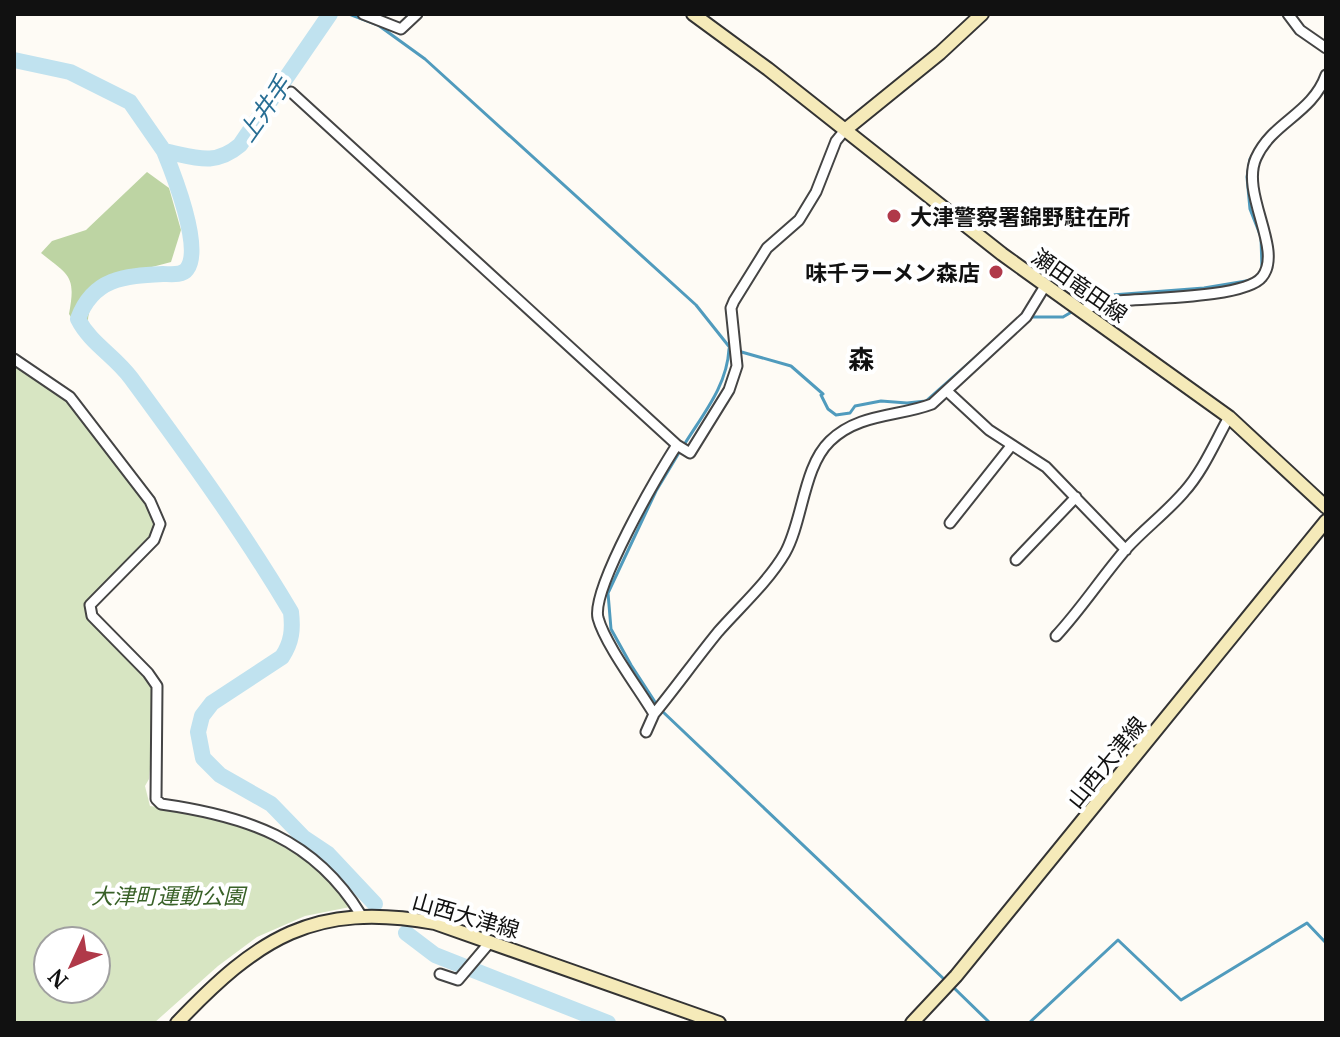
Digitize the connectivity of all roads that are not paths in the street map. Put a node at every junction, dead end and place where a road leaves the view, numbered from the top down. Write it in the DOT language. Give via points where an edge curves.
graph roads {
  1 [pos="363,14"];
  2 [pos="417,14"];
  3 [pos="693,14"];
  4 [pos="982,14"];
  5 [pos="1288,14"];
  6 [pos="1326,48"];
  7 [pos="1326,75"];
  8 [pos="291,92"];
  9 [pos="845,130"];
  10 [pos="1045,286"];
  11 [pos="1084,310"];
  12 [pos="14,359"];
  13 [pos="948,392"];
  14 [pos="1229,417"];
  15 [pos="677,445"];
  16 [pos="1011,446"];
  17 [pos="1076,497"];
  18 [pos="1326,507"];
  19 [pos="1326,521"];
  20 [pos="950,523"];
  21 [pos="1126,550"];
  22 [pos="1016,560"];
  23 [pos="1056,636"];
  24 [pos="654,714"];
  25 [pos="646,732"];
  26 [pos="361,915"];
  27 [pos="491,941"];
  28 [pos="440,974"];
  29 [pos="177,1023"];
  30 [pos="719,1023"];
  31 [pos="912,1023"];
  1 -- 2 [label="street" via="401,29"];
  3 -- 9 [label="main road, 瀬田竜田線"];
  4 -- 9 [label="main road"];
  5 -- 6 [label="street"];
  7 -- 11 [label="street" via="1314,100 1275,132 1254,162 1255,205 1269,258 1269,268 1258,283 1221,292 1103,302"];
  8 -- 15 [label="street"];
  9 -- 10 [label="main road, 瀬田竜田線"];
  9 -- 15 [label="street" via="799,220 767,248 734,301 737,366 729,390 690,453"];
  10 -- 11 [label="main road, 瀬田竜田線"];
  10 -- 13 [label="street" via="1026,317"];
  11 -- 14 [label="main road, 瀬田竜田線"];
  12 -- 26 [label="street" via="70,397 150,501 160,524 154,540 90,605 92,616 157,686 156,799 229,816 285,841 320,864"];
  13 -- 16 [label="street"];
  13 -- 24 [label="street" via="916,410 854,424 831,440 802,497 786,550"];
  14 -- 18 [label="main road, 瀬田竜田線"];
  14 -- 21 [label="street" via="1186,491"];
  15 -- 24 [label="street" via="626,535 597,609 615,651"];
  16 -- 17 [label="street" via="1046,467"];
  16 -- 20 [label="street"];
  17 -- 21 [label="street"];
  17 -- 22 [label="street"];
  19 -- 31 [label="main road, 山西大津線" via="956,976"];
  21 -- 23 [label="street"];
  24 -- 25 [label="street"];
  26 -- 27 [label="main road, 山西大津線" via="435,923"];
  26 -- 29 [label="main road, 山西大津線" via="285,933 256,950"];
  27 -- 28 [label="street" via="458,980"];
  27 -- 30 [label="main road, 山西大津線"];
}
